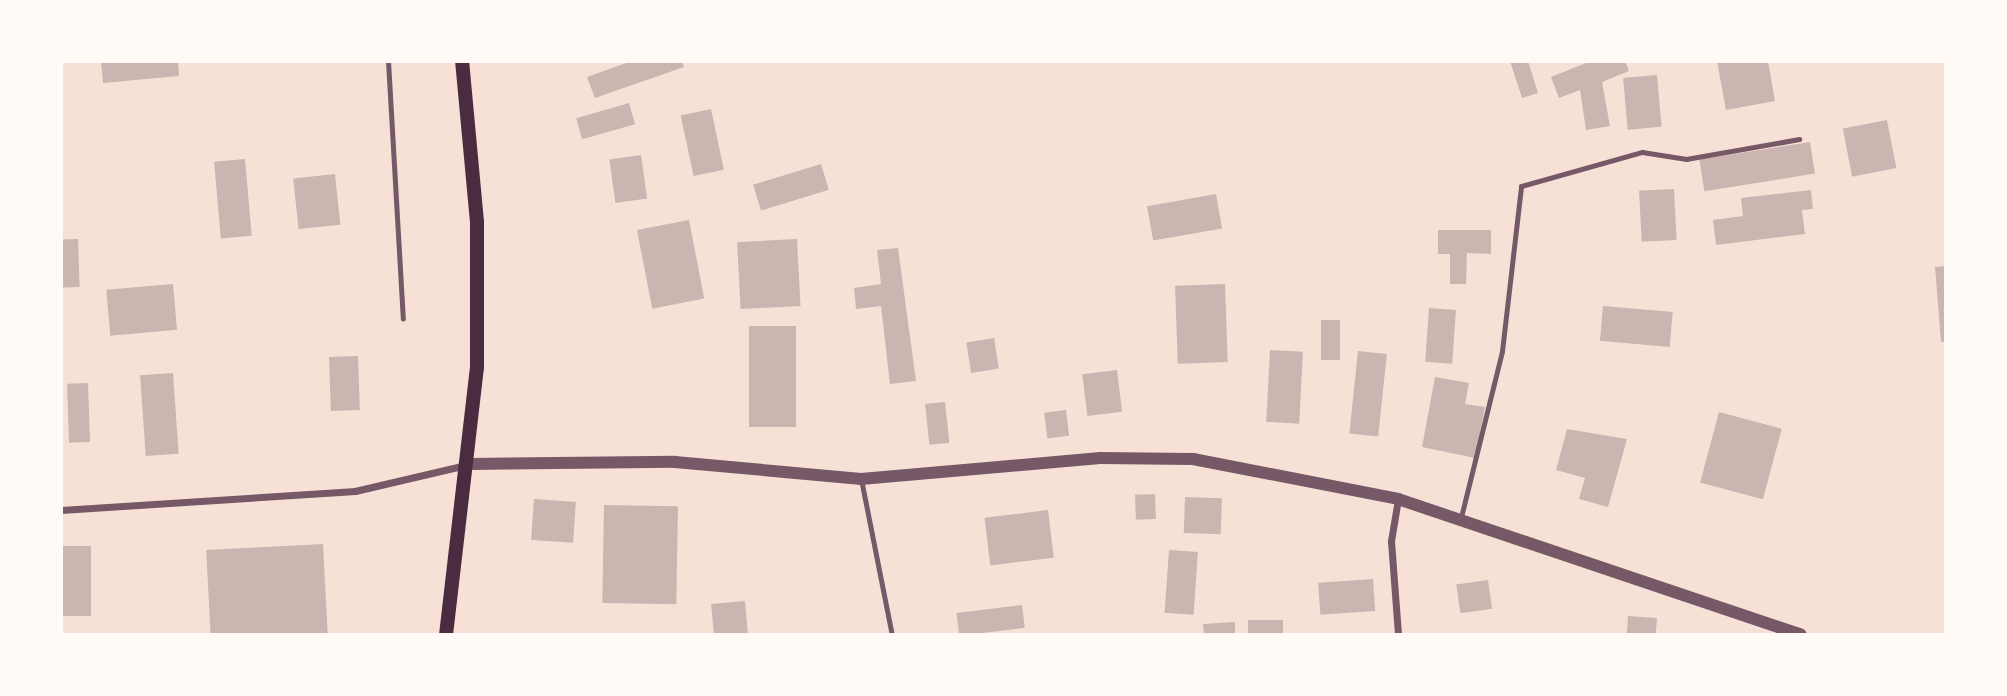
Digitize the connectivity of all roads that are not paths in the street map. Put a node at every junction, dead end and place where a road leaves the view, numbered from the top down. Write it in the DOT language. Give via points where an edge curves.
graph roads {
  1 [pos="388,61"];
  2 [pos="462,61"];
  3 [pos="1799,139"];
  4 [pos="403,319"];
  5 [pos="469,464"];
  6 [pos="861,479"];
  7 [pos="1398,499"];
  8 [pos="61,510"];
  9 [pos="1461,517"];
  10 [pos="446,635"];
  11 [pos="892,635"];
  12 [pos="1398,635"];
  13 [pos="1801,635"];
  1 -- 4 [label="lane"];
  2 -- 5 [label="main road" via="477,222"];
  3 -- 9 [label="lane" via="1686,159 1642,152 1521,186 1502,352"];
  5 -- 6 [label="street" via="675,462"];
  5 -- 8 [label="street" via="355,491"];
  5 -- 10 [label="main road"];
  6 -- 7 [label="street" via="1100,458 1193,459"];
  6 -- 11 [label="lane"];
  7 -- 9 [label="street"];
  7 -- 12 [label="street" via="1391,541"];
  9 -- 13 [label="street"];
}
